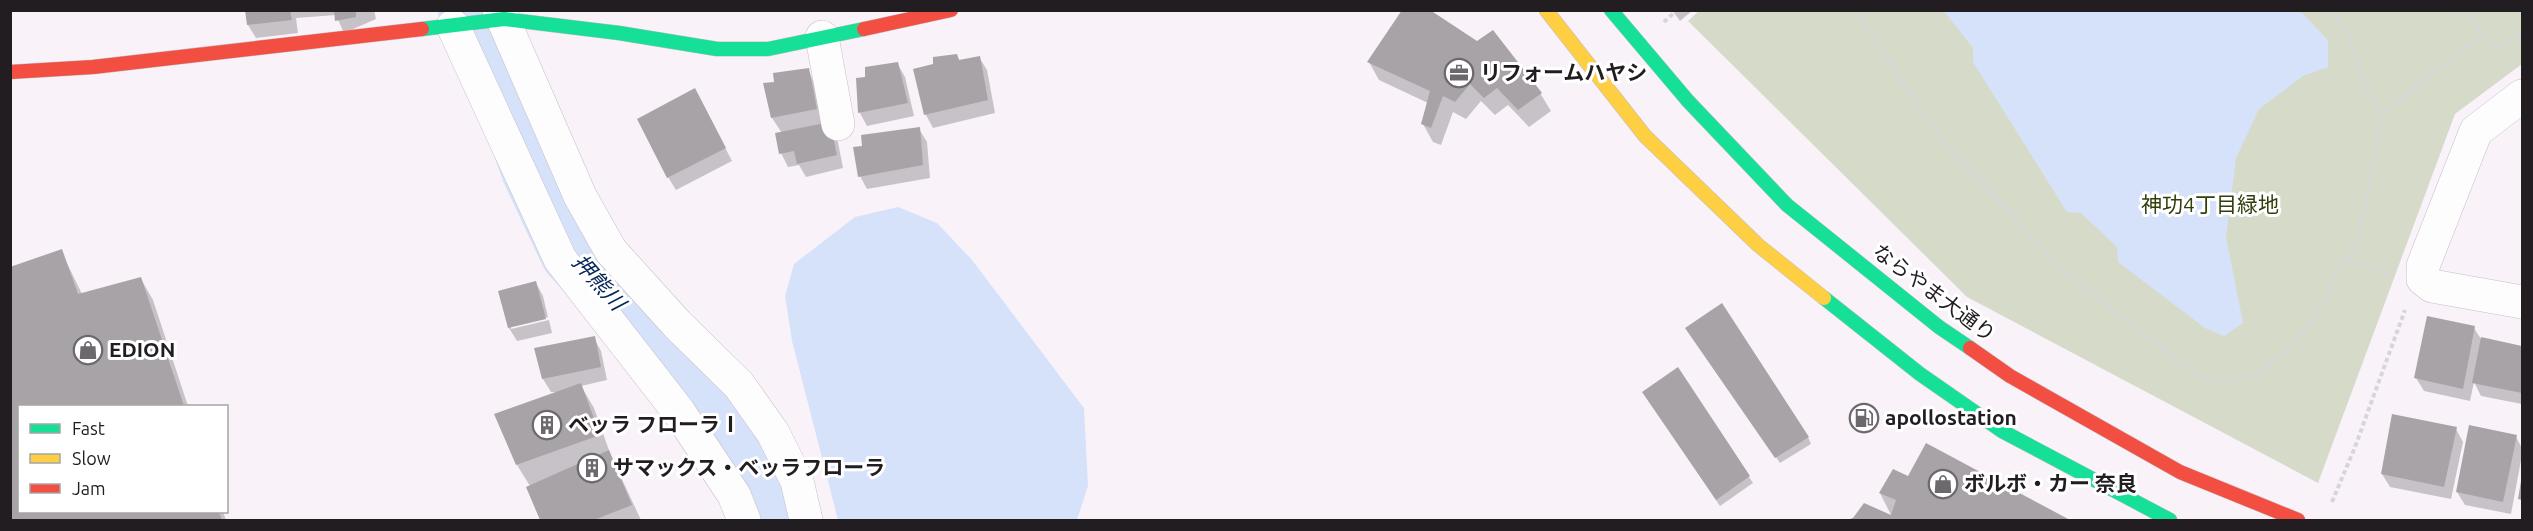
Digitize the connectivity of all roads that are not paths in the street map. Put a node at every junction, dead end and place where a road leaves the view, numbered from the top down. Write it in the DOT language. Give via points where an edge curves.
graph roads {
  1 [pos="951,10"];
  2 [pos="1546,10"];
  3 [pos="1611,10"];
  4 [pos="502,15"];
  5 [pos="453,26"];
  6 [pos="822,37"];
  7 [pos="10,72"];
  8 [pos="2523,96"];
  9 [pos="838,124"];
  10 [pos="2523,302"];
  11 [pos="744,520"];
  12 [pos="807,520"];
  13 [pos="2170,520"];
  14 [pos="2298,520"];
  1 -- 6 [label="street"];
  2 -- 13 [label="street" via="1646,136 1758,245 1920,374 2002,431"];
  3 -- 14 [label="street, ならやま大通り" via="1688,101 1787,205 1939,327 2010,376 2180,472"];
  4 -- 5 [label="street"];
  4 -- 6 [label="street" via="717,49 768,49"];
  4 -- 12 [label="street" via="580,196 611,251 677,324 740,385 773,433 797,481"];
  5 -- 7 [label="street" via="93,68"];
  5 -- 11 [label="street" via="560,259 679,412 734,495"];
  6 -- 9 [label="street"];
  8 -- 10 [label="street" via="2476,131 2423,266 2423,279 2432,286"];
}
